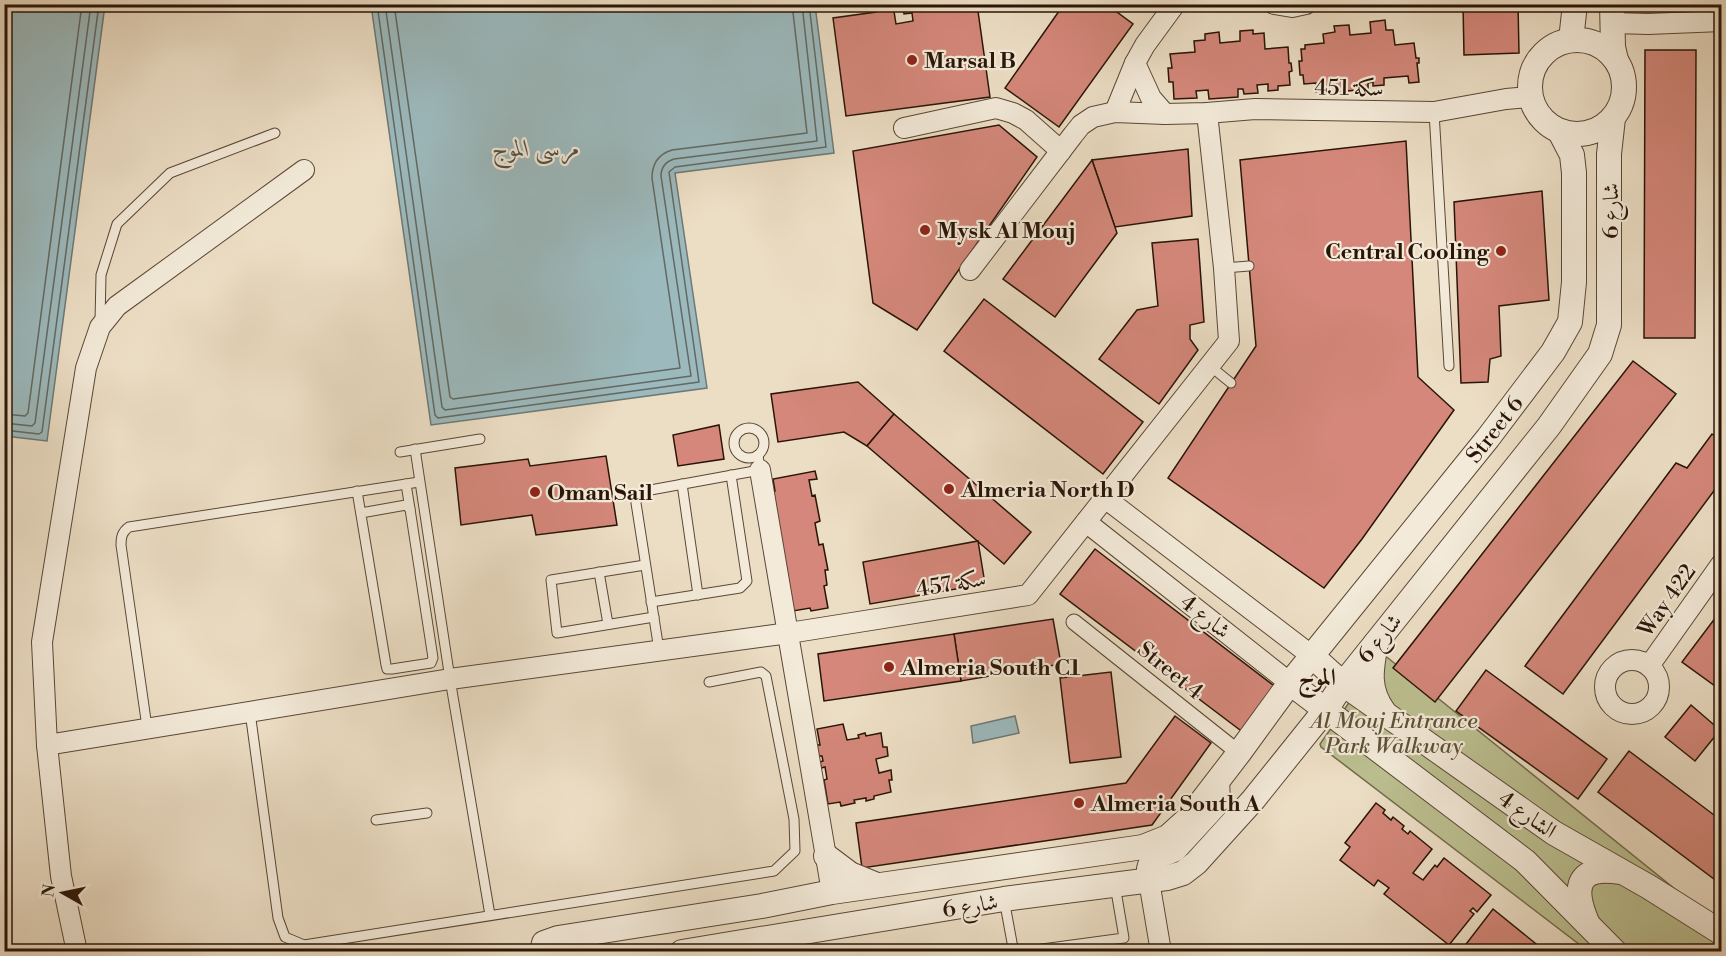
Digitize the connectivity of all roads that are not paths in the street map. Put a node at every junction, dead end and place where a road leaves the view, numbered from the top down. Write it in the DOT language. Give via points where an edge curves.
graph roads {
  1 [pos="1175,4"];
  2 [pos="1274,4"];
  3 [pos="1306,4"];
  4 [pos="1575,4"];
  5 [pos="1613,14"];
  6 [pos="1722,21"];
  7 [pos="1571,40"];
  8 [pos="1616,60"];
  9 [pos="1135,63"];
  10 [pos="1530,97"];
  11 [pos="1115,112"];
  12 [pos="1434,112"];
  13 [pos="1207,113"];
  14 [pos="1166,114"];
  15 [pos="1613,118"];
  16 [pos="904,128"];
  17 [pos="1560,132"];
  18 [pos="275,133"];
  19 [pos="1061,151"];
  20 [pos="304,170"];
  21 [pos="1249,266"];
  22 [pos="1224,268"];
  23 [pos="970,270"];
  24 [pos="100,327"];
  25 [pos="1210,366"];
  26 [pos="1449,366"];
  27 [pos="1231,383"];
  28 [pos="480,439"];
  29 [pos="415,449"];
  30 [pos="400,452"];
  31 [pos="759,463"];
  32 [pos="731,476"];
  33 [pos="419,482"];
  34 [pos="406,484"];
  35 [pos="682,484"];
  36 [pos="357,491"];
  37 [pos="1105,498"];
  38 [pos="410,509"];
  39 [pos="361,513"];
  40 [pos="1086,522"];
  41 [pos="1722,562"];
  42 [pos="645,565"];
  43 [pos="599,572"];
  44 [pos="698,595"];
  45 [pos="651,602"];
  46 [pos="654,617"];
  47 [pos="1074,622"];
  48 [pos="608,624"];
  49 [pos="789,633"];
  50 [pos="1376,642"];
  51 [pos="659,650"];
  52 [pos="1312,656"];
  53 [pos="1649,666"];
  54 [pos="450,679"];
  55 [pos="709,682"];
  56 [pos="1290,683"];
  57 [pos="1343,684"];
  58 [pos="1326,709"];
  59 [pos="250,712"];
  60 [pos="1386,714"];
  61 [pos="147,728"];
  62 [pos="1354,731"];
  63 [pos="47,745"];
  64 [pos="1296,747"];
  65 [pos="1239,753"];
  66 [pos="1219,780"];
  67 [pos="427,813"];
  68 [pos="376,820"];
  69 [pos="826,856"];
  70 [pos="1623,873"];
  71 [pos="1148,880"];
  72 [pos="880,885"];
  73 [pos="1115,885"];
  74 [pos="832,892"];
  75 [pos="1004,899"];
  76 [pos="490,915"];
  77 [pos="1588,924"];
  78 [pos="837,927"];
  79 [pos="1721,931"];
  80 [pos="77,951"];
  81 [pos="542,951"];
  82 [pos="682,951"];
  83 [pos="1019,951"];
  84 [pos="1161,951"];
  85 [pos="1616,951"];
  1 -- 9 [label="street"];
  2 -- 3 [label="street"];
  4 -- 7 [label="street"];
  5 -- 6 [label="street"];
  5 -- 8 [label="street"];
  7 -- 8 [label="street" via="1596,43"];
  7 -- 10 [label="street" via="1558,43 1539,60 1532,71"];
  8 -- 15 [label="street" via="1623,74 1624,89"];
  9 -- 11 [label="street"];
  9 -- 14 [label="street" via="1151,98"];
  10 -- 12 [label="street, سكة 451"];
  10 -- 17 [label="street" via="1541,118"];
  11 -- 14 [label="street, سكة 451"];
  11 -- 19 [label="street" via="1093,117 1081,125"];
  12 -- 13 [label="street, سكة 451" via="1255,109"];
  12 -- 26 [label="lane"];
  13 -- 14 [label="street, سكة 451"];
  13 -- 22 [label="street, سكة 457"];
  15 -- 17 [label="street" via="1589,133"];
  15 -- 50 [label="street, شارع 6" via="1609,154 1609,325 1600,354 1549,426"];
  16 -- 19 [label="street" via="996,108 1026,120"];
  17 -- 52 [label="street, Street 6" via="1572,155 1574,173 1570,322 1553,352 1488,438"];
  18 -- 24 [label="lane" via="170,173 117,224 101,275"];
  19 -- 23 [label="street"];
  20 -- 24 [label="street" via="117,306"];
  21 -- 22 [label="lane"];
  22 -- 25 [label="street, سكة 457" via="1229,341"];
  24 -- 63 [label="street" via="86,368 42,642"];
  25 -- 27 [label="lane"];
  25 -- 37 [label="street, سكة 457"];
  28 -- 29 [label="lane"];
  29 -- 30 [label="lane"];
  29 -- 33 [label="lane"];
  31 -- 32 [label="lane"];
  31 -- 49 [label="street"];
  32 -- 35 [label="lane"];
  32 -- 44 [label="lane" via="747,581 740,588"];
  33 -- 34 [label="lane"];
  33 -- 54 [label="lane"];
  34 -- 36 [label="lane"];
  34 -- 38 [label="lane"];
  35 -- 42 [label="lane" via="637,496"];
  35 -- 44 [label="lane"];
  36 -- 39 [label="lane"];
  36 -- 61 [label="lane" via="124,530 121,545"];
  37 -- 40 [label="street, سكة 457"];
  37 -- 52 [label="street, شارع 4"];
  38 -- 39 [label="lane" via="406,505"];
  38 -- 39 [label="lane" via="433,661 392,669 386,665"];
  40 -- 49 [label="street, سكة 457" via="1028,595"];
  40 -- 56 [label="street, شارع 4"];
  41 -- 53 [label="street, Way 422"];
  42 -- 43 [label="lane"];
  42 -- 45 [label="lane"];
  43 -- 48 [label="lane"];
  43 -- 48 [label="lane" via="551,580 558,633"];
  44 -- 45 [label="lane"];
  45 -- 46 [label="lane"];
  46 -- 48 [label="lane"];
  46 -- 51 [label="lane"];
  47 -- 65 [label="street, Street 4"];
  49 -- 51 [label="street, سكة 457"];
  49 -- 69 [label="street"];
  50 -- 57 [label="street, شارع 6"];
  50 -- 60 [label="street" via="1372,686"];
  51 -- 54 [label="street, سكة 457"];
  52 -- 56 [label="street, Street 6"];
  52 -- 57 [label="street, شارع 4"];
  54 -- 59 [label="street, سكة 457"];
  54 -- 76 [label="lane"];
  55 -- 76 [label="lane" via="761,672 766,676 794,819 795,851 774,871"];
  56 -- 58 [label="street, شارع 4"];
  56 -- 65 [label="street, شارع 6"];
  57 -- 58 [label="street, شارع 6"];
  57 -- 60 [label="street, الشارع 4"];
  58 -- 62 [label="street, الشارع 4"];
  58 -- 64 [label="street, شارع 6"];
  59 -- 61 [label="street, سكة 457"];
  59 -- 76 [label="lane" via="278,918 285,937 304,945"];
  60 -- 70 [label="street, الشارع 4" via="1554,833"];
  61 -- 63 [label="street, سكة 457"];
  62 -- 64 [label="street" via="1337,726 1324,729"];
  62 -- 77 [label="street, الشارع 4" via="1526,861"];
  63 -- 80 [label="street" via="60,876"];
  64 -- 71 [label="street, شارع 6" via="1196,863 1183,873"];
  65 -- 66 [label="street, شارع 6"];
  66 -- 71 [label="street" via="1220,803 1176,851 1148,865"];
  66 -- 72 [label="street, شارع 6" via="1189,819 1168,837 1143,847"];
  67 -- 68 [label="lane"];
  69 -- 72 [label="street" via="850,874"];
  69 -- 74 [label="street"];
  70 -- 77 [label="street" via="1596,871 1582,882 1578,891"];
  70 -- 79 [label="street, الشارع 4"];
  71 -- 73 [label="street, شارع 6"];
  71 -- 84 [label="street"];
  72 -- 74 [label="street, شارع 6"];
  73 -- 75 [label="street, شارع 6"];
  73 -- 83 [label="lane" via="1125,938"];
  74 -- 78 [label="street"];
  74 -- 81 [label="street, شارع 6" via="558,938 543,943"];
  75 -- 78 [label="street, شارع 6"];
  75 -- 83 [label="lane" via="1012,948"];
  77 -- 85 [label="street, الشارع 4"];
  78 -- 82 [label="street, شارع 6"];
}
